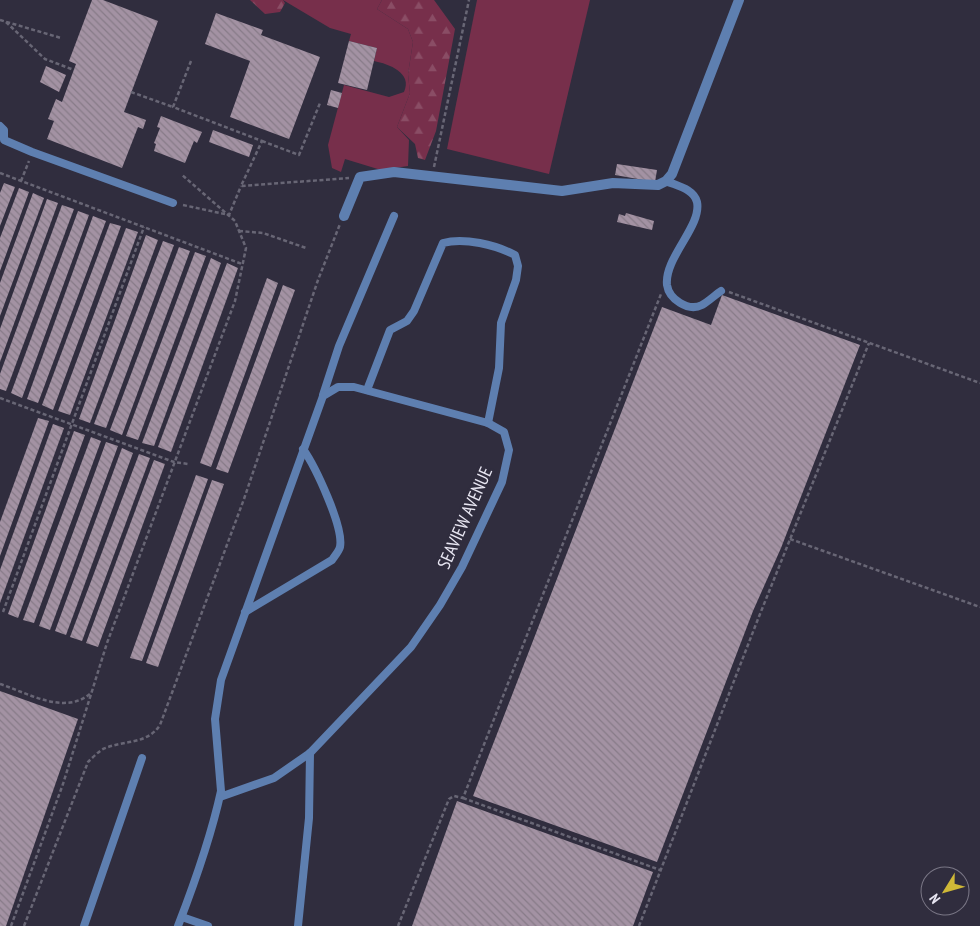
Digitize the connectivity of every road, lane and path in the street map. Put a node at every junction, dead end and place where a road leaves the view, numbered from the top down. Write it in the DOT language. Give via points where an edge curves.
graph roads {
  1 [pos="469,0"];
  2 [pos="739,0"];
  3 [pos="0,20"];
  4 [pos="6,22"];
  5 [pos="61,38"];
  6 [pos="191,61"];
  7 [pos="74,70"];
  8 [pos="131,92"];
  9 [pos="320,104"];
  10 [pos="173,107"];
  11 [pos="0,126"];
  12 [pos="262,141"];
  13 [pos="32,152"];
  14 [pos="0,173"];
  15 [pos="180,174"];
  16 [pos="432,176"];
  17 [pos="360,177"];
  18 [pos="21,180"];
  19 [pos="666,181"];
  20 [pos="241,186"];
  21 [pos="173,203"];
  22 [pos="229,215"];
  23 [pos="344,216"];
  24 [pos="394,216"];
  25 [pos="144,227"];
  26 [pos="239,232"];
  27 [pos="306,248"];
  28 [pos="242,264"];
  29 [pos="667,277"];
  30 [pos="721,291"];
  31 [pos="869,342"];
  32 [pos="980,383"];
  33 [pos="367,390"];
  34 [pos="323,396"];
  35 [pos="0,398"];
  36 [pos="488,423"];
  37 [pos="71,424"];
  38 [pos="303,449"];
  39 [pos="174,462"];
  40 [pos="188,464"];
  41 [pos="790,538"];
  42 [pos="980,607"];
  43 [pos="3,612"];
  44 [pos="245,612"];
  45 [pos="0,684"];
  46 [pos="92,692"];
  47 [pos="310,753"];
  48 [pos="142,758"];
  49 [pos="220,797"];
  50 [pos="463,798"];
  51 [pos="660,870"];
  52 [pos="182,917"];
  53 [pos="11,926"];
  54 [pos="24,926"];
  55 [pos="84,926"];
  56 [pos="178,926"];
  57 [pos="208,926"];
  58 [pos="298,926"];
  59 [pos="398,926"];
  60 [pos="640,926"];
  1 -- 16 [label="path"];
  2 -- 19 [label="street" via="672,174"];
  3 -- 4 [label="path"];
  4 -- 5 [label="path"];
  4 -- 7 [label="path" via="45,59"];
  6 -- 10 [label="path"];
  8 -- 10 [label="path"];
  9 -- 12 [label="path" via="299,155"];
  10 -- 12 [label="path"];
  11 -- 13 [label="lane" via="4,130 4,140"];
  12 -- 20 [label="path"];
  13 -- 18 [label="path"];
  13 -- 21 [label="lane"];
  14 -- 18 [label="path"];
  15 -- 22 [label="path"];
  16 -- 17 [label="street" via="394,172"];
  16 -- 19 [label="street" via="562,191 613,184 648,186"];
  17 -- 20 [label="path"];
  17 -- 23 [label="street"];
  18 -- 25 [label="path"];
  19 -- 29 [label="lane" via="687,189 697,204"];
  20 -- 22 [label="path"];
  21 -- 22 [label="path"];
  22 -- 26 [label="path"];
  23 -- 54 [label="path" via="318,280 244,499 160,725 144,739 102,749 88,762"];
  24 -- 34 [label="lane" via="339,346"];
  25 -- 28 [label="path"];
  25 -- 37 [label="path"];
  26 -- 27 [label="path" via="263,233"];
  26 -- 28 [label="path" via="246,248"];
  28 -- 39 [label="path" via="235,301"];
  29 -- 30 [label="lane" via="670,294 692,307 701,306"];
  29 -- 50 [label="path"];
  30 -- 31 [label="path"];
  31 -- 32 [label="path"];
  31 -- 41 [label="path"];
  33 -- 34 [label="lane, SEAVIEW AVENUE" via="338,387"];
  33 -- 36 [label="lane, SEAVIEW AVENUE"];
  33 -- 36 [label="lane" via="390,330 407,321 414,310 443,243 454,240 503,249 515,255 518,266 501,323 498,368"];
  34 -- 38 [label="lane"];
  35 -- 37 [label="path"];
  36 -- 47 [label="lane, SEAVIEW AVENUE" via="504,432 509,450 502,482 462,566 411,646"];
  37 -- 39 [label="path"];
  37 -- 43 [label="path"];
  38 -- 44 [label="lane"];
  38 -- 44 [label="lane" via="325,492 338,529 340,547 332,560"];
  39 -- 40 [label="path"];
  39 -- 46 [label="path"];
  41 -- 42 [label="path"];
  41 -- 51 [label="path"];
  44 -- 49 [label="lane" via="221,680 216,720"];
  45 -- 46 [label="path" via="60,703 79,701"];
  46 -- 53 [label="path" via="63,784"];
  47 -- 49 [label="lane, SEAVIEW AVENUE" via="274,778"];
  47 -- 58 [label="lane" via="309,818"];
  48 -- 55 [label="lane"];
  49 -- 52 [label="lane"];
  50 -- 51 [label="path"];
  50 -- 59 [label="path" via="454,796 449,799"];
  51 -- 60 [label="path"];
  52 -- 56 [label="lane"];
  52 -- 57 [label="lane"];
}
